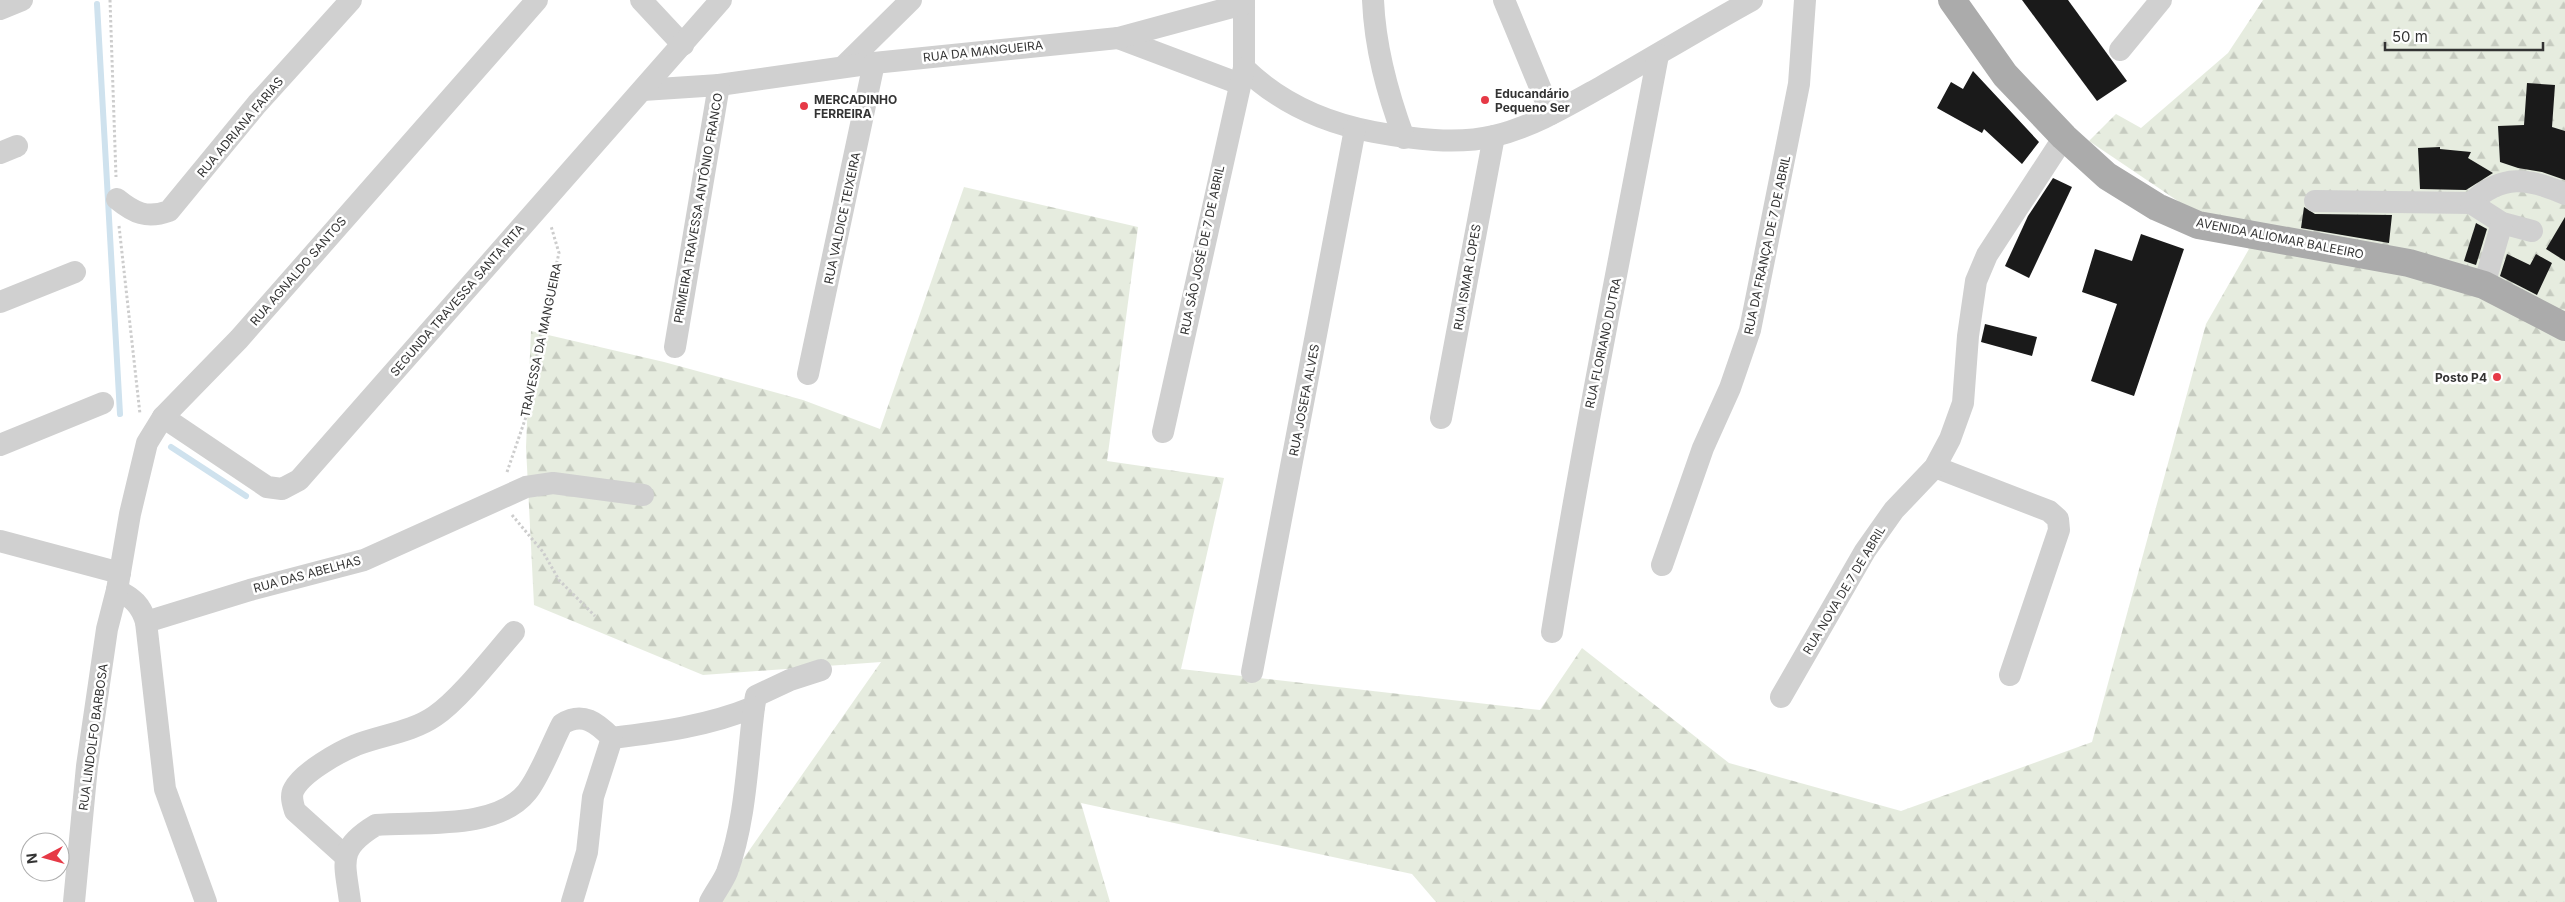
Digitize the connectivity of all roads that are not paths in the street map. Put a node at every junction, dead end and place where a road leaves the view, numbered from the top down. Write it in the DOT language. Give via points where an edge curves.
graph roads {
  1 [pos="22,0"];
  2 [pos="351,0"];
  3 [pos="537,0"];
  4 [pos="641,0"];
  5 [pos="721,0"];
  6 [pos="911,0"];
  7 [pos="1373,0"];
  8 [pos="1504,0"];
  9 [pos="1805,0"];
  10 [pos="1952,0"];
  11 [pos="2161,0"];
  12 [pos="1244,2"];
  13 [pos="1740,3"];
  14 [pos="0,9"];
  15 [pos="1118,38"];
  16 [pos="683,45"];
  17 [pos="2120,50"];
  18 [pos="1658,55"];
  19 [pos="874,63"];
  20 [pos="843,67"];
  21 [pos="1242,76"];
  22 [pos="719,85"];
  23 [pos="643,90"];
  24 [pos="1552,114"];
  25 [pos="1356,129"];
  26 [pos="1494,136"];
  27 [pos="1404,138"];
  28 [pos="2064,138"];
  29 [pos="2565,194"];
  30 [pos="117,199"];
  31 [pos="2314,201"];
  32 [pos="2471,203"];
  33 [pos="2502,222"];
  34 [pos="2532,231"];
  35 [pos="75,272"];
  36 [pos="2484,285"];
  37 [pos="0,302"];
  38 [pos="2565,327"];
  39 [pos="675,346"];
  40 [pos="808,374"];
  41 [pos="103,404"];
  42 [pos="163,417"];
  43 [pos="1441,418"];
  44 [pos="1163,432"];
  45 [pos="0,445"];
  46 [pos="1935,467"];
  47 [pos="643,495"];
  48 [pos="0,541"];
  49 [pos="1662,565"];
  50 [pos="118,581"];
  51 [pos="146,622"];
  52 [pos="514,632"];
  53 [pos="1552,632"];
  54 [pos="821,670"];
  55 [pos="1252,672"];
  56 [pos="2010,675"];
  57 [pos="1781,697"];
  58 [pos="754,707"];
  59 [pos="612,738"];
  60 [pos="345,856"];
  61 [pos="74,902"];
  62 [pos="206,902"];
  63 [pos="350,902"];
  64 [pos="572,902"];
  65 [pos="710,902"];
  1 -- 14 [label="street"];
  2 -- 30 [label="street, RUA ADRIANA FARIAS" via="257,104 169,211 146,216"];
  3 -- 42 [label="street, RUA AGNALDO SANTOS" via="239,339"];
  4 -- 16 [label="street"];
  5 -- 16 [label="street, SEGUNDA TRAVESSA SANTA RITA"];
  6 -- 20 [label="street"];
  7 -- 27 [label="street" via="1378,52 1388,94"];
  8 -- 24 [label="street"];
  9 -- 49 [label="street, RUA DA FRANÇA DE 7 DE ABRIL" via="1798,84 1750,330"];
  10 -- 28 [label="main road, AVENIDA ALIOMAR BALEEIRO" via="2005,75"];
  11 -- 17 [label="street"];
  12 -- 15 [label="street, RUA DA MANGUEIRA"];
  12 -- 21 [label="street, RUA SÃO JOSÉ DE 7 DE ABRIL"];
  13 -- 18 [label="street"];
  15 -- 19 [label="street, RUA DA MANGUEIRA"];
  15 -- 21 [label="street"];
  16 -- 23 [label="street, SEGUNDA TRAVESSA SANTA RITA"];
  18 -- 24 [label="street"];
  18 -- 53 [label="street, RUA FLORIANO DUTRA" via="1588,416"];
  19 -- 20 [label="street, RUA DA MANGUEIRA"];
  19 -- 40 [label="street, RUA VALDICE TEIXEIRA"];
  20 -- 22 [label="street, RUA DA MANGUEIRA"];
  21 -- 25 [label="street" via="1290,104"];
  21 -- 44 [label="street, RUA SÃO JOSÉ DE 7 DE ABRIL"];
  22 -- 23 [label="street, PRIMEIRA TRAVESSA ANTÔNIO FRANCO"];
  22 -- 39 [label="street, PRIMEIRA TRAVESSA ANTÔNIO FRANCO"];
  23 -- 42 [label="street, SEGUNDA TRAVESSA SANTA RITA" via="290,487 282,490 267,487"];
  24 -- 26 [label="street"];
  25 -- 27 [label="street"];
  25 -- 55 [label="street, RUA JOSEFA ALVES"];
  26 -- 27 [label="street" via="1454,140"];
  26 -- 43 [label="street, RUA ISMAR LOPES"];
  28 -- 36 [label="main road, AVENIDA ALIOMAR BALEEIRO" via="2107,176 2157,207 2198,225 2409,262"];
  28 -- 46 [label="street, RUA NOVA DE 7 DE ABRIL" via="1987,255 1976,281 1963,403 1950,439"];
  29 -- 32 [label="street" via="2532,181 2513,181 2482,192"];
  31 -- 32 [label="street"];
  32 -- 33 [label="street"];
  33 -- 34 [label="street"];
  33 -- 36 [label="street"];
  35 -- 37 [label="street"];
  36 -- 38 [label="main road, AVENIDA ALIOMAR BALEEIRO"];
  41 -- 45 [label="street"];
  42 -- 50 [label="street, RUA AGNALDO SANTOS" via="147,443"];
  46 -- 56 [label="street" via="2049,511 2058,519 2060,530"];
  46 -- 57 [label="street, RUA NOVA DE 7 DE ABRIL" via="1894,510 1865,551"];
  47 -- 51 [label="street, RUA DAS ABELHAS" via="553,483 526,487 364,560"];
  48 -- 50 [label="street"];
  50 -- 51 [label="street" via="142,607"];
  50 -- 61 [label="street, RUA LINDOLFO BARBOSA" via="87,766"];
  51 -- 62 [label="street" via="165,789"];
  52 -- 60 [label="street" via="435,716 407,729 355,745 320,764 294,788 292,803 295,811"];
  54 -- 58 [label="street" via="756,696"];
  58 -- 59 [label="street" via="729,718 671,731"];
  58 -- 65 [label="street" via="747,776 733,852 726,874"];
  59 -- 60 [label="street" via="598,724 586,719 570,719 562,724 527,792 512,805 494,814 462,820 376,825 355,839"];
  59 -- 64 [label="street" via="593,797 587,852"];
  60 -- 63 [label="street"];
}
